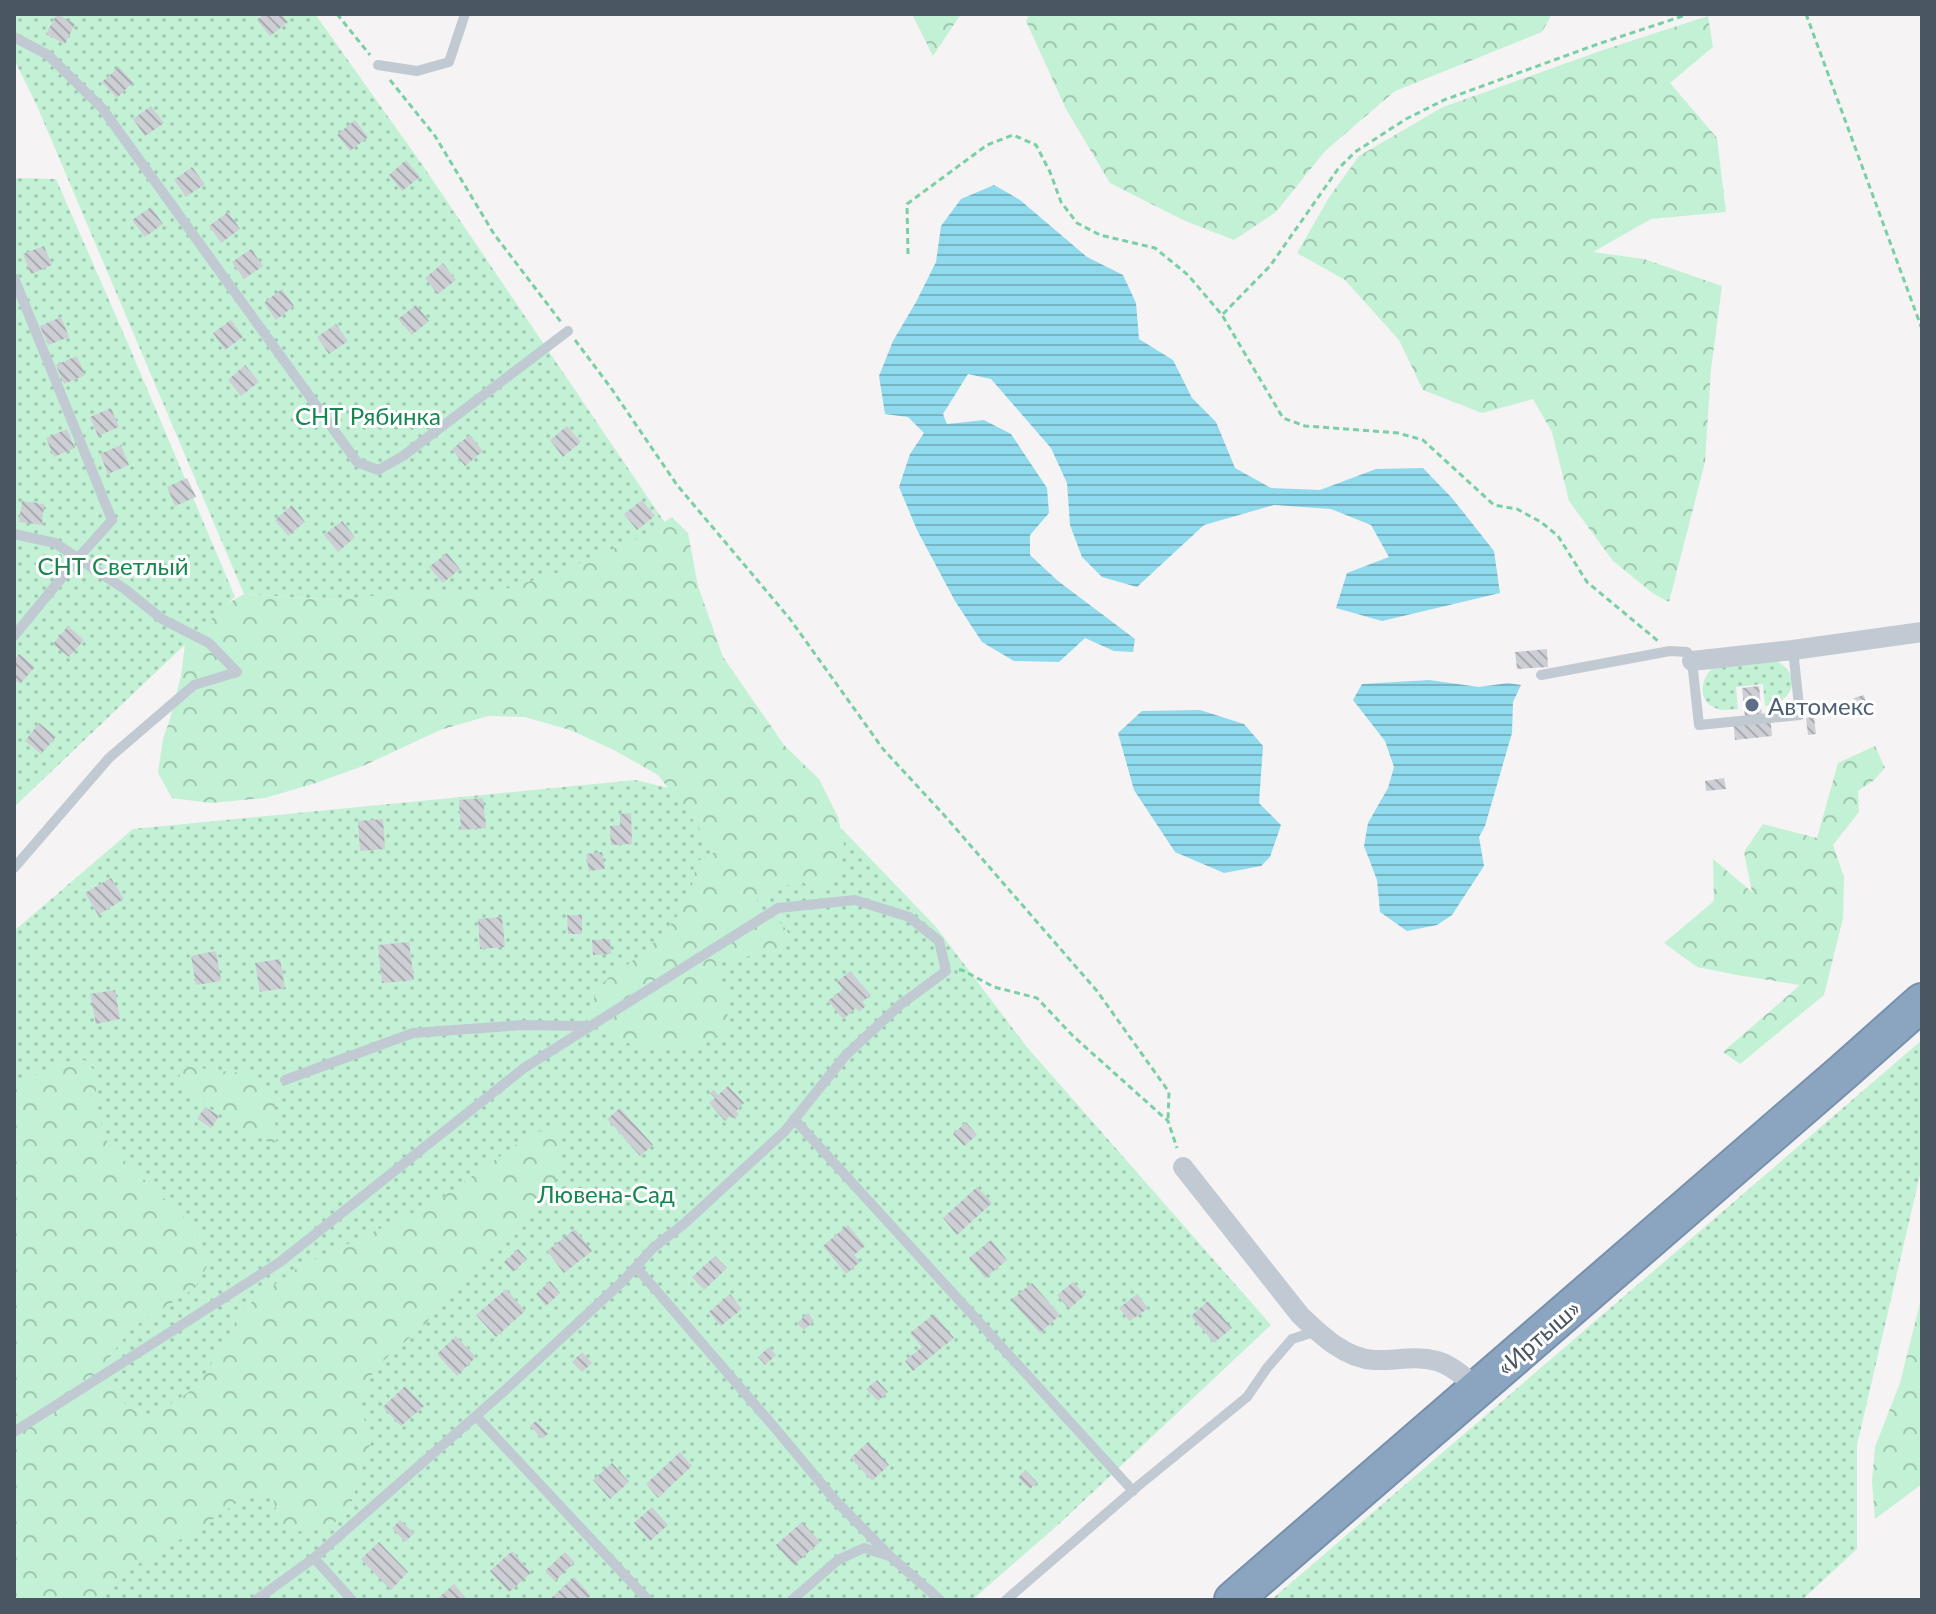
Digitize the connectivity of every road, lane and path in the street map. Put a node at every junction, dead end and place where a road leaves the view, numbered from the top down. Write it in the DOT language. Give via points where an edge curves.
graph roads {
  1 [pos="337,14"];
  2 [pos="465,14"];
  3 [pos="1689,14"];
  4 [pos="1806,14"];
  5 [pos="14,37"];
  6 [pos="378,65"];
  7 [pos="908,254"];
  8 [pos="14,278"];
  9 [pos="1222,315"];
  10 [pos="1922,329"];
  11 [pos="568,331"];
  12 [pos="14,534"];
  13 [pos="78,558"];
  14 [pos="1922,632"];
  15 [pos="14,636"];
  16 [pos="1793,650"];
  17 [pos="1670,651"];
  18 [pos="1692,661"];
  19 [pos="1541,675"];
  20 [pos="14,868"];
  21 [pos="946,971"];
  22 [pos="1922,1005"];
  23 [pos="590,1026"];
  24 [pos="285,1080"];
  25 [pos="794,1119"];
  26 [pos="1168,1121"];
  27 [pos="1183,1167"];
  28 [pos="636,1267"];
  29 [pos="1317,1331"];
  30 [pos="1479,1388"];
  31 [pos="476,1416"];
  32 [pos="14,1432"];
  33 [pos="1133,1491"];
  34 [pos="891,1557"];
  35 [pos="314,1558"];
  36 [pos="256,1600"];
  37 [pos="352,1600"];
  38 [pos="648,1600"];
  39 [pos="792,1600"];
  40 [pos="940,1600"];
  41 [pos="1006,1600"];
  42 [pos="1233,1600"];
  1 -- 6 [label="path"];
  2 -- 6 [label="lane" via="449,62 417,71"];
  3 -- 9 [label="path" via="1444,100 1393,127 1338,169 1270,266"];
  4 -- 10 [label="path"];
  5 -- 11 [label="lane" via="48,55 102,108 357,462 378,470 403,456"];
  6 -- 11 [label="path" via="435,136 494,234"];
  7 -- 9 [label="path" via="907,204 987,145 1013,135 1036,145 1061,202 1077,223 1100,235 1155,248 1188,275"];
  8 -- 13 [label="lane" via="112,520"];
  9 -- 17 [label="path" via="1283,418 1305,426 1398,433 1423,440 1494,505 1517,509 1558,536 1587,582"];
  11 -- 26 [label="path" via="677,485 790,619 883,749 1097,991 1169,1092"];
  12 -- 13 [label="lane" via="55,543"];
  13 -- 15 [label="lane"];
  13 -- 20 [label="lane" via="162,619 209,643 237,672 194,685 109,758"];
  14 -- 16 [label="street"];
  16 -- 18 [label="street"];
  16 -- 18 [label="lane" via="1800,715 1699,725"];
  17 -- 18 [label="lane" via="1687,652"];
  17 -- 19 [label="lane"];
  21 -- 23 [label="lane" via="939,941 909,917 855,900 778,908"];
  21 -- 25 [label="lane" via="846,1055"];
  21 -- 26 [label="path" via="962,970 994,987 1037,998"];
  22 -- 30 [label="highway, «Иртыш»"];
  23 -- 24 [label="lane" via="413,1033"];
  23 -- 32 [label="lane" via="524,1068 280,1262"];
  25 -- 28 [label="lane"];
  25 -- 33 [label="lane"];
  26 -- 27 [label="path"];
  27 -- 29 [label="street"];
  28 -- 31 [label="lane"];
  28 -- 34 [label="lane" via="835,1500"];
  29 -- 30 [label="street" via="1344,1351 1371,1361 1418,1357 1441,1362"];
  29 -- 33 [label="lane" via="1292,1339 1247,1397"];
  30 -- 42 [label="highway, «Иртыш»"];
  31 -- 35 [label="lane"];
  31 -- 38 [label="lane"];
  33 -- 41 [label="lane"];
  34 -- 39 [label="lane" via="864,1548 838,1560"];
  34 -- 40 [label="lane"];
  35 -- 36 [label="lane"];
  35 -- 37 [label="lane"];
}
